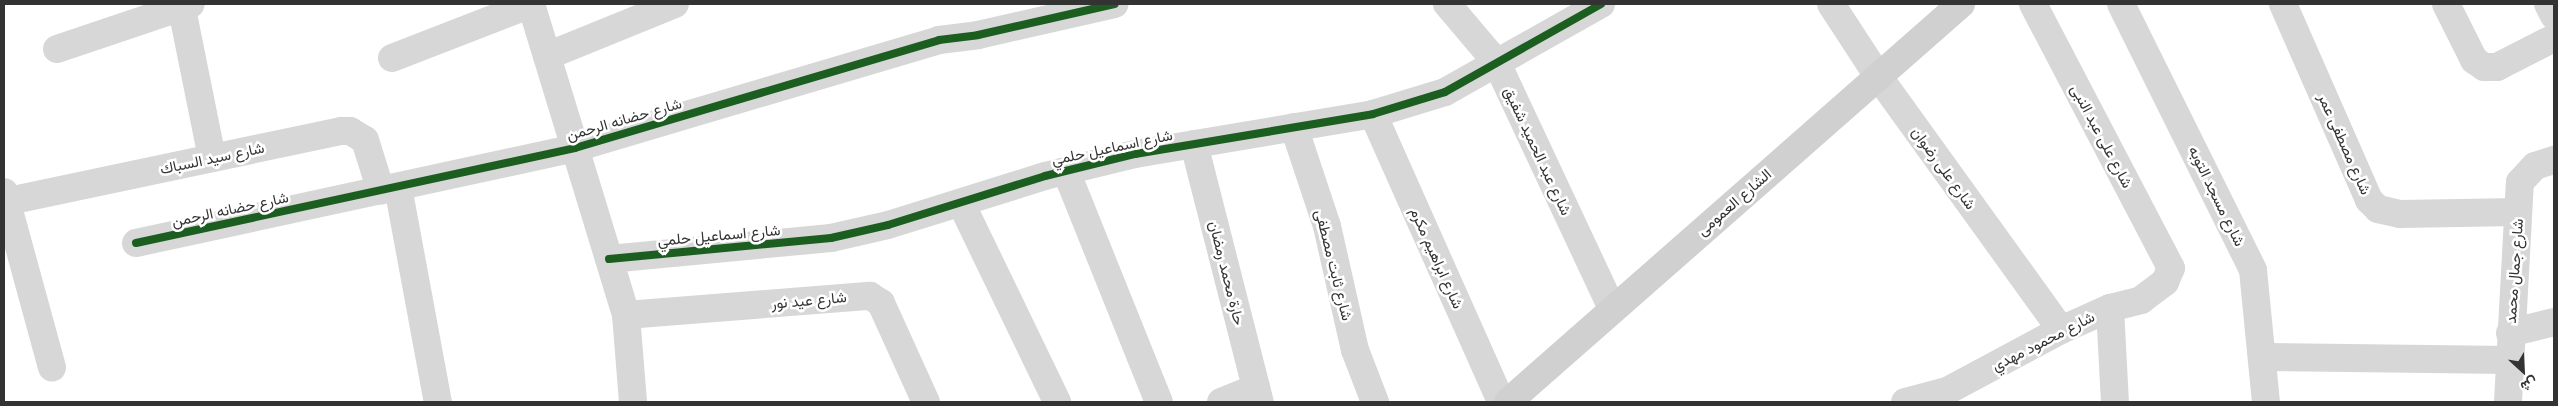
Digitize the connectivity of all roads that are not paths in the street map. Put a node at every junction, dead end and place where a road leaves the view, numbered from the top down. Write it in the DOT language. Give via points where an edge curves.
graph roads {
  1 [pos="531,4"];
  2 [pos="675,4"];
  3 [pos="1115,4"];
  4 [pos="1447,4"];
  5 [pos="1601,4"];
  6 [pos="1831,4"];
  7 [pos="1961,4"];
  8 [pos="2033,4"];
  9 [pos="2121,4"];
  10 [pos="2283,4"];
  11 [pos="2446,4"];
  12 [pos="2548,4"];
  13 [pos="185,5"];
  14 [pos="2554,16"];
  15 [pos="2554,38"];
  16 [pos="57,49"];
  17 [pos="547,56"];
  18 [pos="392,58"];
  19 [pos="1497,63"];
  20 [pos="1878,76"];
  21 [pos="1373,114"];
  22 [pos="1294,127"];
  23 [pos="1194,144"];
  24 [pos="575,148"];
  25 [pos="212,158"];
  26 [pos="2554,160"];
  27 [pos="1066,171"];
  28 [pos="389,189"];
  29 [pos="5,199"];
  30 [pos="961,203"];
  31 [pos="2518,212"];
  32 [pos="136,244"];
  33 [pos="609,259"];
  34 [pos="2171,268"];
  35 [pos="1612,308"];
  36 [pos="2110,308"];
  37 [pos="626,315"];
  38 [pos="2554,322"];
  39 [pos="2061,330"];
  40 [pos="2510,333"];
  41 [pos="2262,357"];
  42 [pos="2510,360"];
  43 [pos="52,368"];
  44 [pos="1258,395"];
  45 [pos="1948,397"];
  46 [pos="438,402"];
  47 [pos="633,402"];
  48 [pos="926,402"];
  49 [pos="1057,402"];
  50 [pos="1159,402"];
  51 [pos="1221,402"];
  52 [pos="1375,402"];
  53 [pos="1501,402"];
  54 [pos="1508,402"];
  55 [pos="1905,402"];
  56 [pos="2115,402"];
  57 [pos="2266,402"];
  58 [pos="2508,402"];
  1 -- 17 [label="street"];
  1 -- 18 [label="street"];
  2 -- 17 [label="street"];
  3 -- 24 [label="street, شارع حضانه الرحمن" via="978,35 939,40"];
  4 -- 19 [label="street, شارع عبد الحميد شفيق"];
  5 -- 19 [label="street, شارع اسماعيل حلمي"];
  6 -- 20 [label="street, شارع على رضوان"];
  7 -- 20 [label="main road, الشارع العمومى"];
  8 -- 34 [label="street, شارع على عبد النبى"];
  9 -- 41 [label="street, شارع مسجد التوبه" via="2253,270"];
  10 -- 31 [label="street, شارع مصطفى عمر" via="2370,200 2378,209 2400,214"];
  11 -- 15 [label="street" via="2474,60 2484,67 2497,66"];
  12 -- 14 [label="street"];
  13 -- 16 [label="street"];
  13 -- 25 [label="street"];
  17 -- 24 [label="street"];
  19 -- 21 [label="street, شارع اسماعيل حلمي" via="1445,92"];
  19 -- 35 [label="street, شارع عبد الحميد شفيق"];
  20 -- 35 [label="main road, الشارع العمومى"];
  20 -- 39 [label="street, شارع على رضوان"];
  21 -- 22 [label="street, شارع اسماعيل حلمي"];
  21 -- 53 [label="street, شارع ابراهيم مكرم"];
  22 -- 23 [label="street, شارع اسماعيل حلمي"];
  22 -- 52 [label="street, شارع ثابت مصطفى" via="1327,226 1355,350"];
  23 -- 27 [label="street, شارع اسماعيل حلمي"];
  23 -- 44 [label="street, حارة محمد رمضان"];
  24 -- 28 [label="street, شارع حضانه الرحمن"];
  24 -- 33 [label="street"];
  25 -- 28 [label="street, شارع سيد السباك" via="350,131 364,140"];
  25 -- 29 [label="street, شارع سيد السباك"];
  26 -- 31 [label="street, شارع جمال محمد" via="2534,166 2523,176"];
  27 -- 30 [label="street, شارع اسماعيل حلمي"];
  27 -- 50 [label="street"];
  28 -- 32 [label="street, شارع حضانه الرحمن"];
  28 -- 46 [label="street, شارع سيد السباك"];
  29 -- 43 [label="street"];
  30 -- 33 [label="street, شارع اسماعيل حلمي" via="830,238"];
  30 -- 49 [label="street"];
  31 -- 40 [label="street, شارع جمال محمد"];
  33 -- 37 [label="street"];
  34 -- 36 [label="street, شارع محمود مهدي" via="2154,293"];
  35 -- 54 [label="main road, الشارع العمومى"];
  36 -- 39 [label="street, شارع محمود مهدي"];
  36 -- 56 [label="street"];
  37 -- 47 [label="street"];
  37 -- 48 [label="street, شارع عيد نور" via="870,296 881,304"];
  38 -- 40 [label="street"];
  39 -- 45 [label="street, شارع محمود مهدي"];
  40 -- 42 [label="street, شارع جمال محمد"];
  41 -- 42 [label="street"];
  41 -- 57 [label="street, شارع مسجد التوبه"];
  42 -- 58 [label="street, شارع جمال محمد"];
  44 -- 51 [label="street"];
  45 -- 55 [label="street, شارع محمود مهدي"];
}
